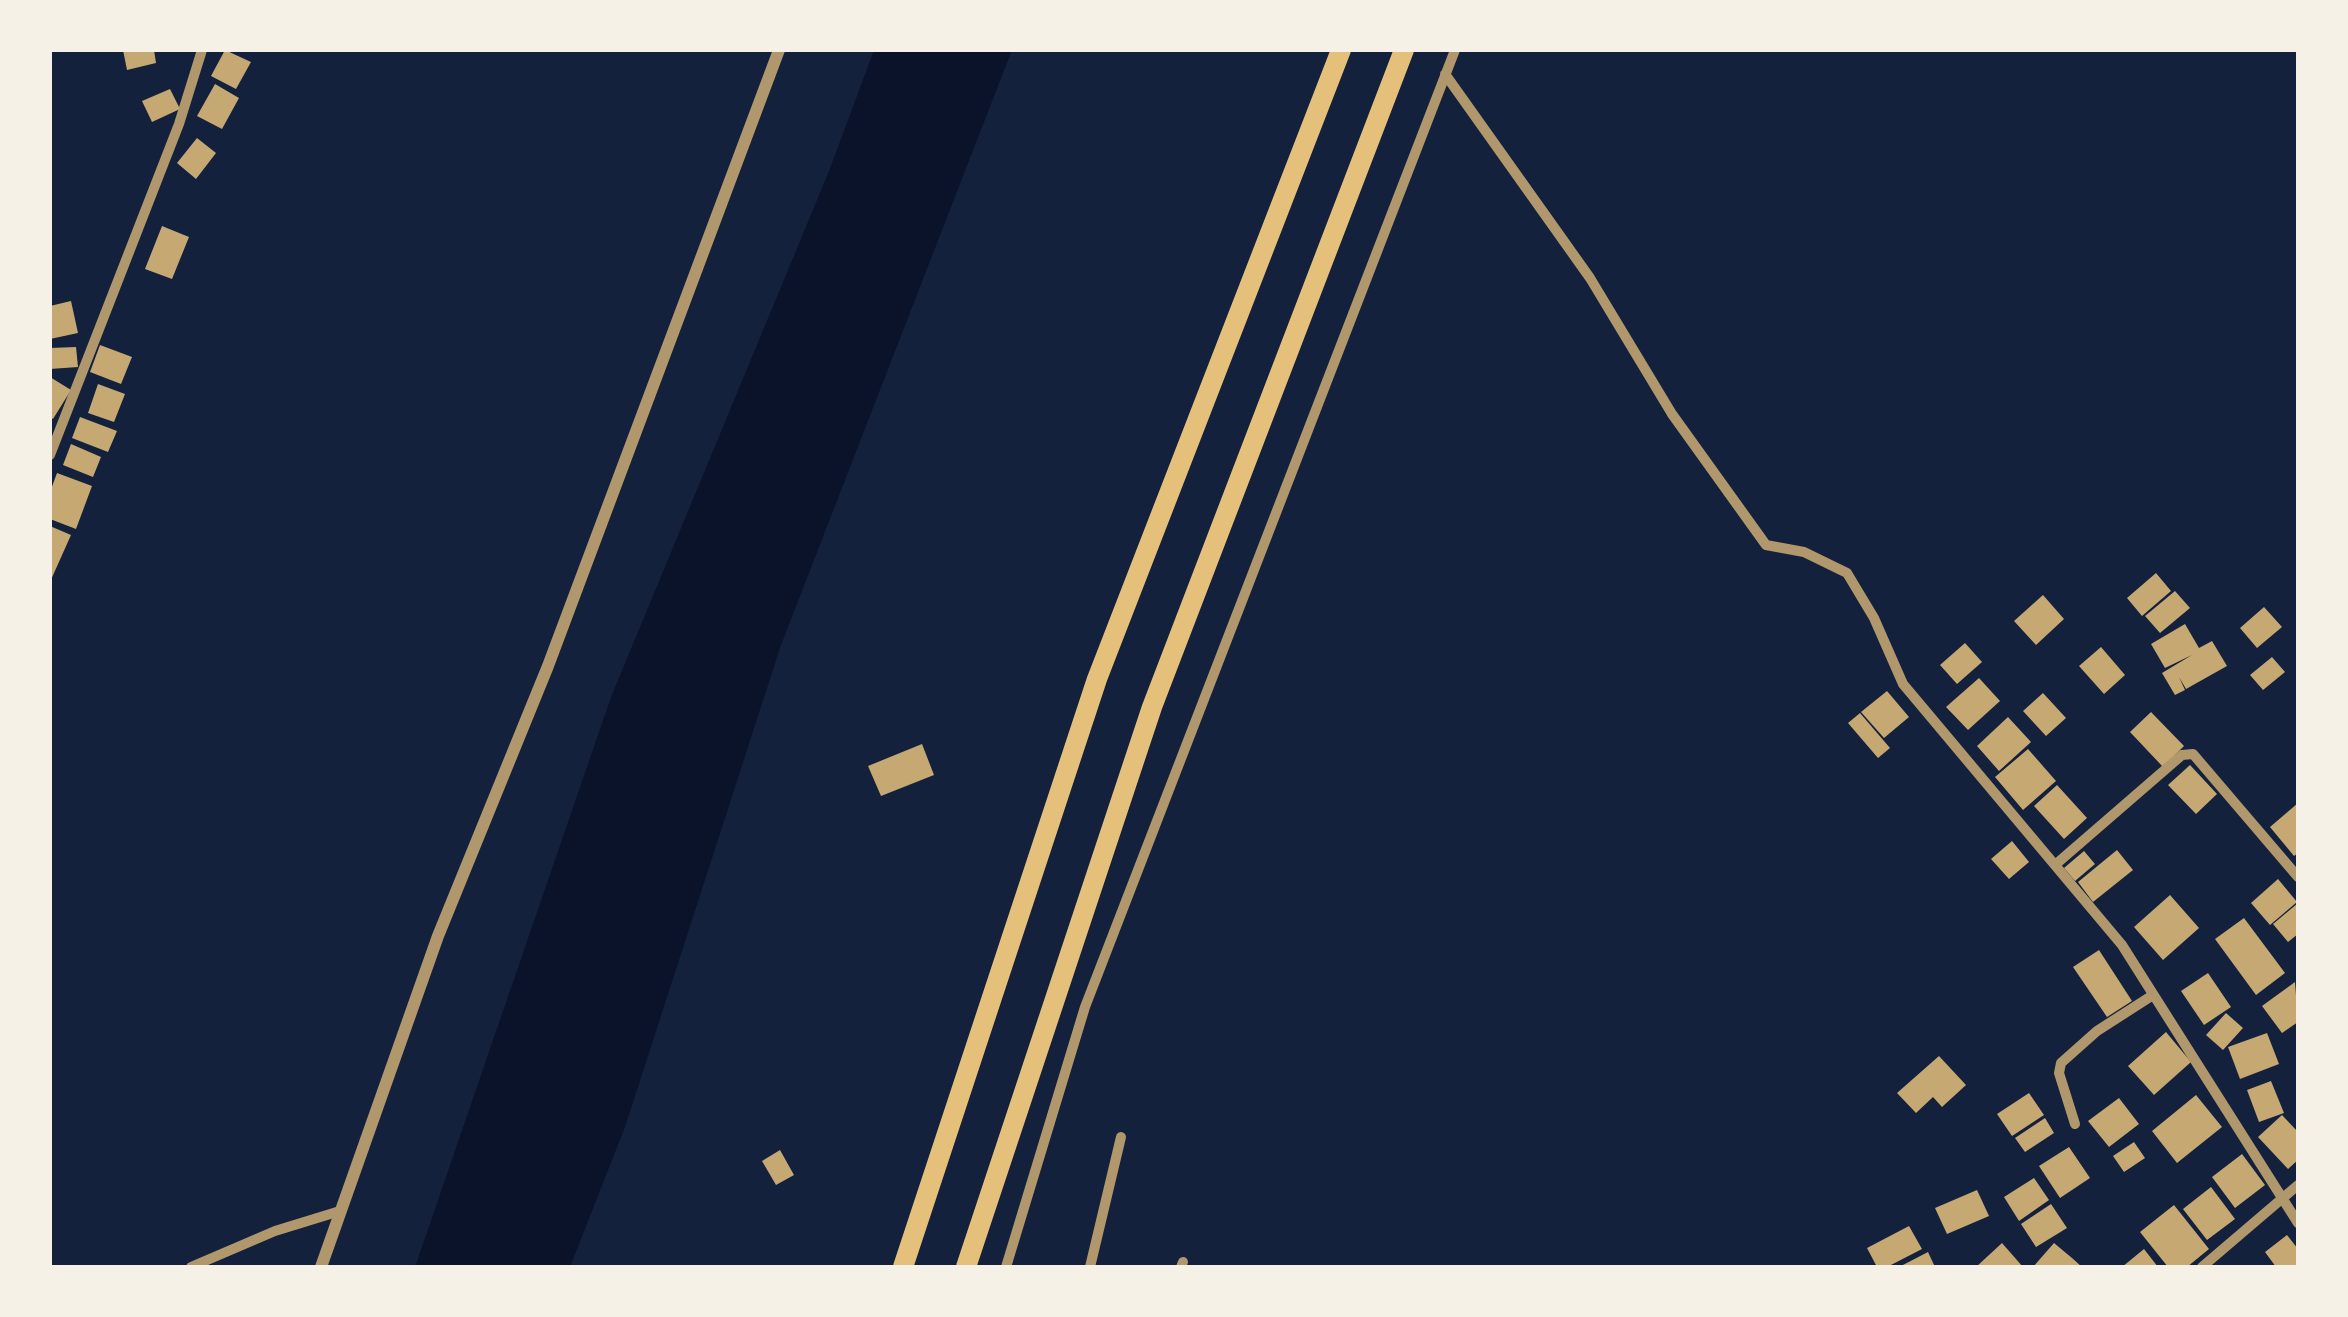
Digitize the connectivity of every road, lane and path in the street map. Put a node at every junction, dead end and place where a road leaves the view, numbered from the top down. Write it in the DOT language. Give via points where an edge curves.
graph roads {
  1 [pos="202,50"];
  2 [pos="778,50"];
  3 [pos="1341,50"];
  4 [pos="1404,50"];
  5 [pos="1456,50"];
  6 [pos="1446,74"];
  7 [pos="50,455"];
  8 [pos="2055,865"];
  9 [pos="2298,877"];
  10 [pos="2153,995"];
  11 [pos="2074,1124"];
  12 [pos="1121,1137"];
  13 [pos="2298,1185"];
  14 [pos="2282,1199"];
  15 [pos="340,1211"];
  16 [pos="2298,1223"];
  17 [pos="191,1267"];
  18 [pos="321,1267"];
  19 [pos="903,1267"];
  20 [pos="966,1267"];
  21 [pos="1006,1267"];
  22 [pos="1090,1267"];
  23 [pos="2202,1267"];
  1 -- 7 [label="street"];
  2 -- 15 [label="street" via="548,666 438,936"];
  3 -- 19 [label="highway" via="1096,679"];
  4 -- 20 [label="highway" via="1152,707"];
  5 -- 6 [label="street"];
  6 -- 8 [label="street" via="1766,545 1804,552 1847,573 1904,684"];
  6 -- 21 [label="street" via="1086,1007"];
  8 -- 9 [label="street" via="2182,755 2193,754"];
  8 -- 10 [label="street" via="2122,945"];
  10 -- 11 [label="street" via="2061,1063"];
  10 -- 14 [label="street"];
  12 -- 22 [label="street"];
  13 -- 14 [label="street"];
  14 -- 16 [label="street"];
  14 -- 23 [label="street"];
  15 -- 17 [label="street"];
  15 -- 18 [label="street"];
}
